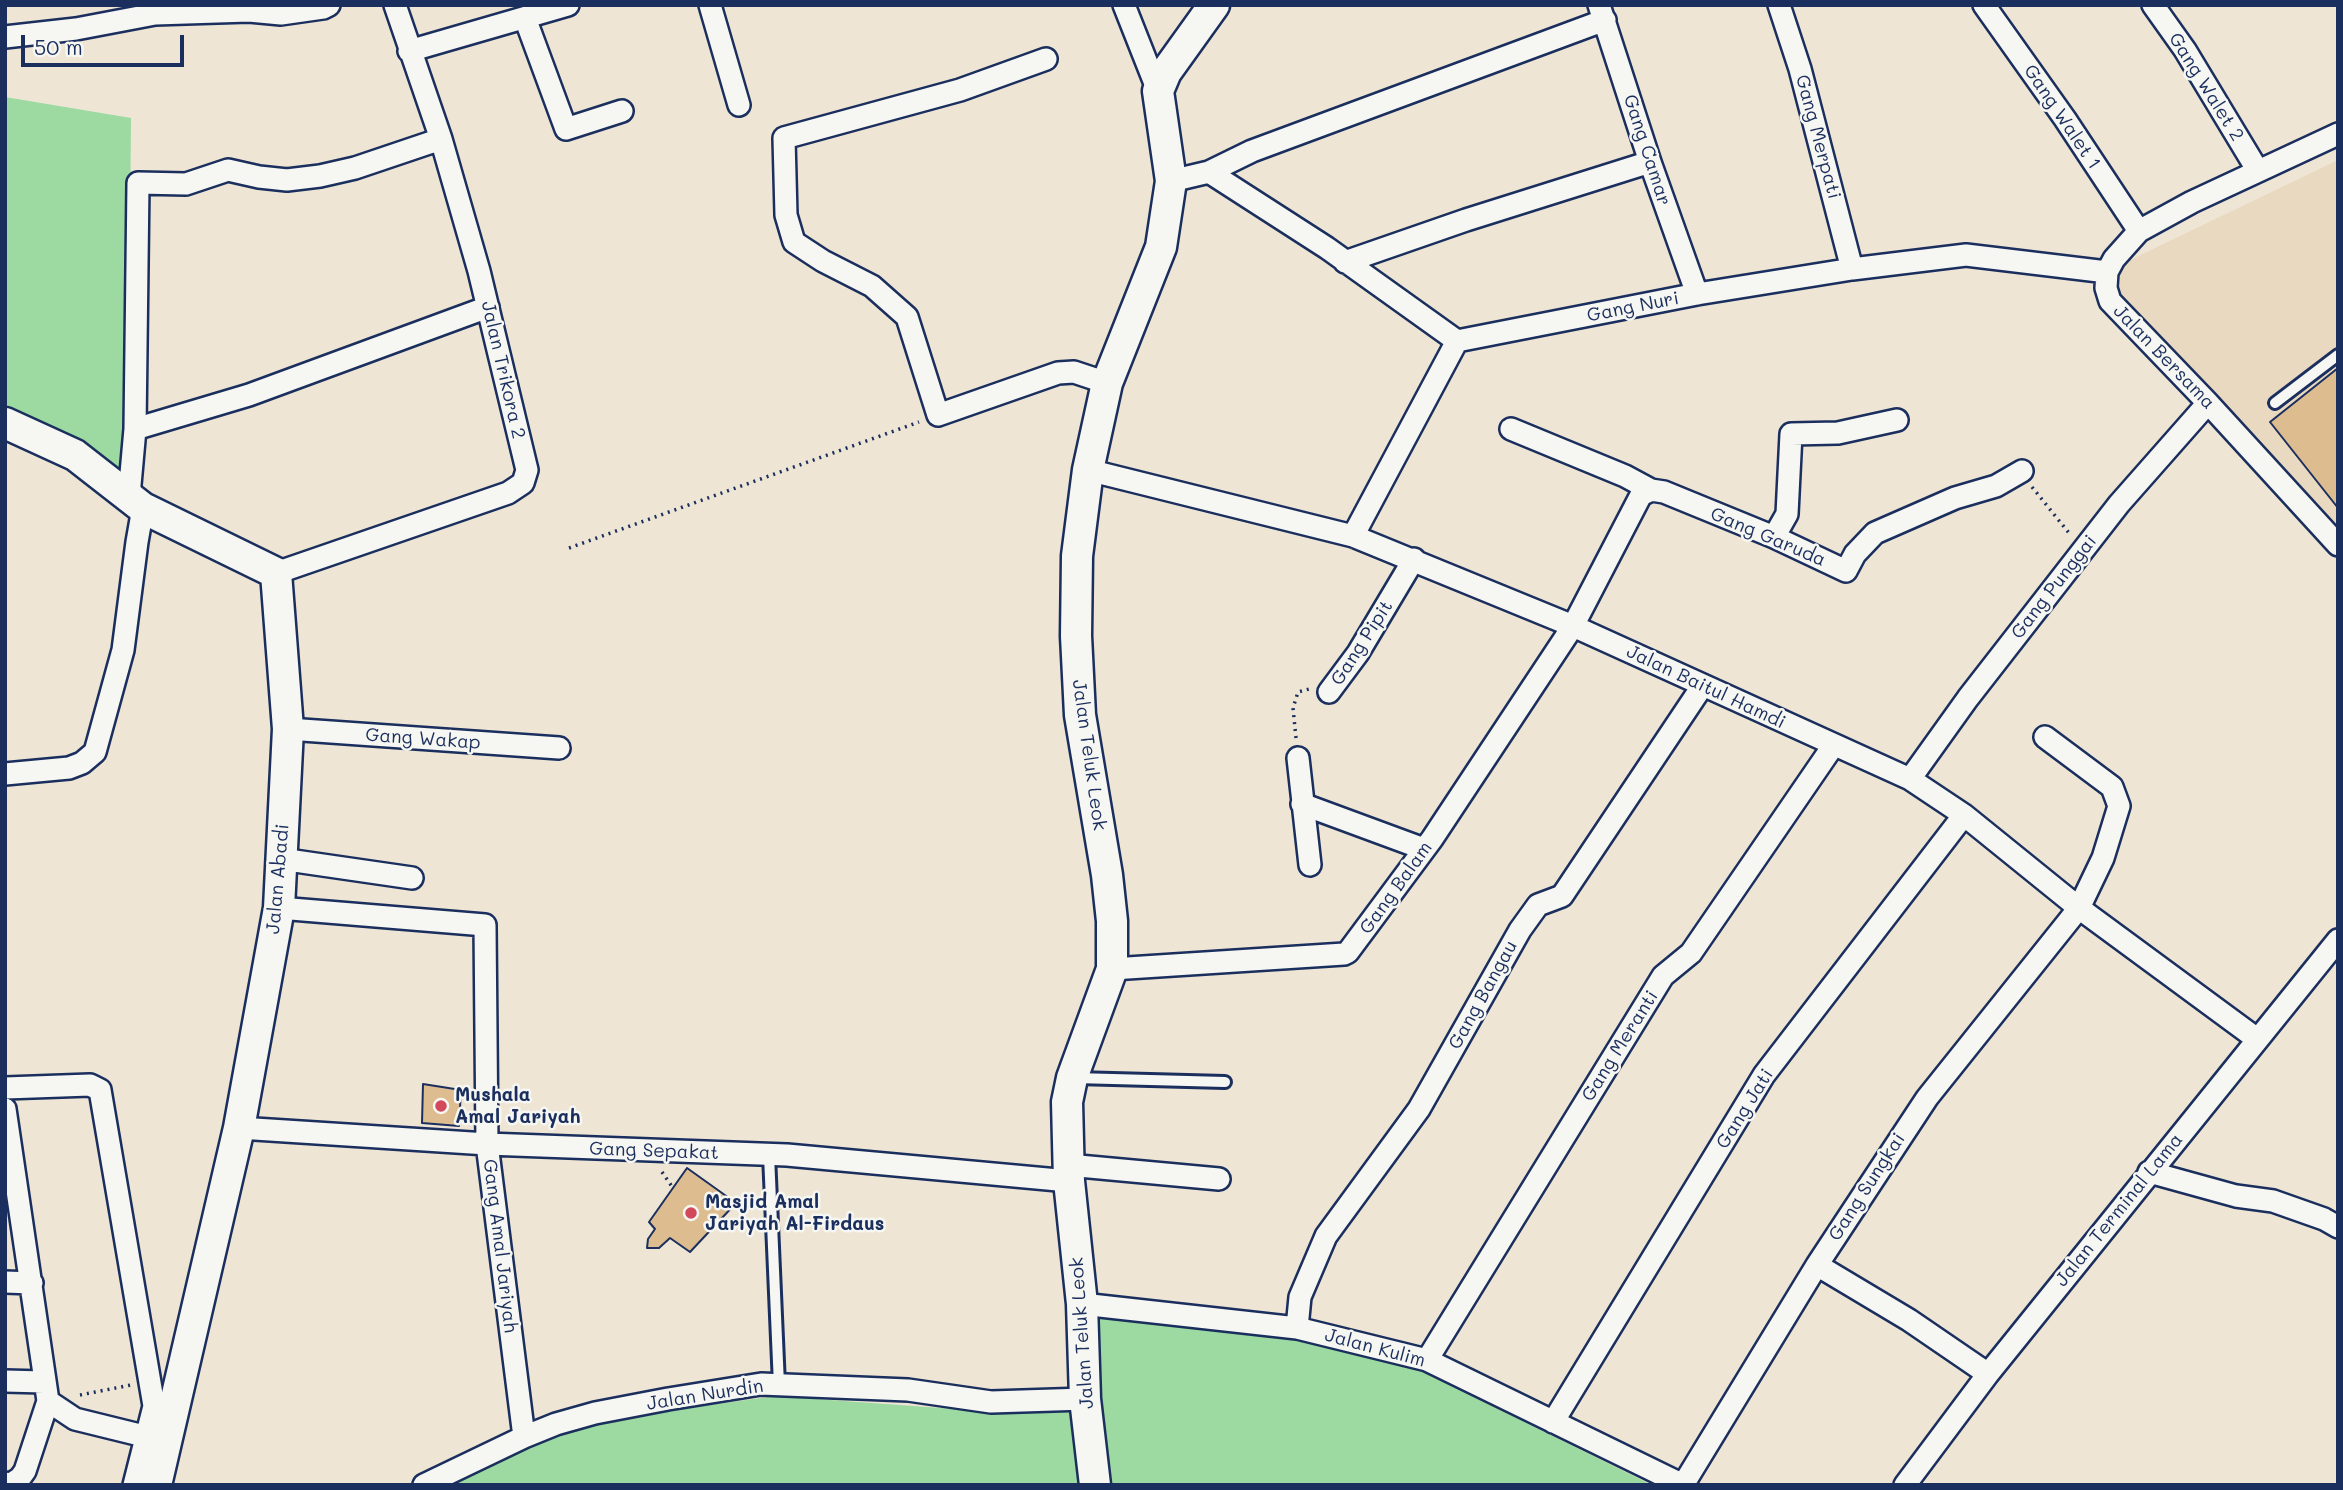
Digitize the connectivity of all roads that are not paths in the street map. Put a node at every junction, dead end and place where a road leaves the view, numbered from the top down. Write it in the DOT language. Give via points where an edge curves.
graph roads {
  1 [pos="329,5"];
  2 [pos="395,5"];
  3 [pos="568,5"];
  4 [pos="710,5"];
  5 [pos="1124,5"];
  6 [pos="1214,5"];
  7 [pos="1779,5"];
  8 [pos="1984,5"];
  9 [pos="2152,5"];
  10 [pos="154,10"];
  11 [pos="1602,13"];
  12 [pos="525,18"];
  13 [pos="5,37"];
  14 [pos="409,51"];
  15 [pos="1046,59"];
  16 [pos="1158,91"];
  17 [pos="739,105"];
  18 [pos="622,111"];
  19 [pos="2338,134"];
  20 [pos="441,139"];
  21 [pos="1650,162"];
  22 [pos="2258,171"];
  23 [pos="1209,172"];
  24 [pos="1171,181"];
  25 [pos="2139,231"];
  26 [pos="1345,262"];
  27 [pos="1852,270"];
  28 [pos="2107,272"];
  29 [pos="1697,294"];
  30 [pos="488,307"];
  31 [pos="1457,341"];
  32 [pos="2338,355"];
  33 [pos="1107,383"];
  34 [pos="2208,403"];
  35 [pos="2275,403"];
  36 [pos="1897,420"];
  37 [pos="5,424"];
  38 [pos="135,429"];
  39 [pos="1511,429"];
  40 [pos="1088,470"];
  41 [pos="2022,471"];
  42 [pos="1651,490"];
  43 [pos="136,502"];
  44 [pos="1353,536"];
  45 [pos="1774,537"];
  46 [pos="2338,545"];
  47 [pos="1414,559"];
  48 [pos="276,573"];
  49 [pos="1573,626"];
  50 [pos="1703,685"];
  51 [pos="1329,692"];
  52 [pos="288,729"];
  53 [pos="2045,737"];
  54 [pos="1833,746"];
  55 [pos="559,748"];
  56 [pos="1298,758"];
  57 [pos="5,774"];
  58 [pos="1910,779"];
  59 [pos="1302,804"];
  60 [pos="1964,815"];
  61 [pos="1424,849"];
  62 [pos="281,859"];
  63 [pos="1310,865"];
  64 [pos="412,878"];
  65 [pos="279,908"];
  66 [pos="2079,908"];
  67 [pos="2338,940"];
  68 [pos="1112,970"];
  69 [pos="2257,1039"];
  70 [pos="1072,1078"];
  71 [pos="1226,1082"];
  72 [pos="5,1088"];
  73 [pos="5,1109"];
  74 [pos="239,1128"];
  75 [pos="487,1144"];
  76 [pos="769,1155"];
  77 [pos="2149,1172"];
  78 [pos="1069,1173"];
  79 [pos="1219,1179"];
  80 [pos="2338,1227"];
  81 [pos="1816,1265"];
  82 [pos="5,1282"];
  83 [pos="32,1283"];
  84 [pos="1082,1304"];
  85 [pos="1297,1328"];
  86 [pos="1427,1360"];
  87 [pos="1988,1374"];
  88 [pos="5,1381"];
  89 [pos="779,1385"];
  90 [pos="46,1392"];
  91 [pos="1085,1399"];
  92 [pos="1553,1422"];
  93 [pos="158,1435"];
  94 [pos="524,1437"];
  95 [pos="5,1483"];
  96 [pos="134,1485"];
  97 [pos="156,1485"];
  98 [pos="424,1485"];
  99 [pos="1095,1485"];
  100 [pos="1683,1485"];
  101 [pos="1905,1485"];
  1 -- 10 [label="street" via="281,14"];
  2 -- 14 [label="street, Jalan Trikora 2"];
  3 -- 12 [label="street"];
  4 -- 17 [label="street"];
  5 -- 16 [label="street"];
  6 -- 16 [label="street" via="1166,72"];
  7 -- 27 [label="street, Gang Merpati"];
  8 -- 25 [label="street, Gang Walet 1"];
  9 -- 22 [label="street, Gang Walet 2" via="2185,50"];
  10 -- 13 [label="street" via="76,29"];
  11 -- 21 [label="street, Gang Camar"];
  11 -- 23 [label="street"];
  12 -- 14 [label="street"];
  12 -- 18 [label="street" via="566,129"];
  14 -- 20 [label="street, Jalan Trikora 2"];
  15 -- 33 [label="street" via="960,90 784,138 786,215 794,242 872,286 907,317 938,415 1058,373 1074,372"];
  16 -- 24 [label="street, Jalan Teluk Leok"];
  19 -- 22 [label="street"];
  20 -- 30 [label="street, Jalan Trikora 2"];
  20 -- 38 [label="street" via="320,176 288,180 228,170 186,184 138,183"];
  21 -- 26 [label="street"];
  21 -- 29 [label="street, Gang Camar"];
  22 -- 25 [label="street"];
  23 -- 24 [label="street"];
  23 -- 26 [label="street"];
  24 -- 33 [label="street, Jalan Teluk Leok" via="1161,247"];
  25 -- 28 [label="street"];
  26 -- 31 [label="street"];
  27 -- 28 [label="street, Gang Nuri" via="1966,255"];
  27 -- 29 [label="street, Gang Nuri"];
  28 -- 34 [label="street, Jalan Bersama" via="2110,301"];
  29 -- 31 [label="street, Gang Nuri"];
  30 -- 38 [label="street" via="250,395"];
  30 -- 48 [label="street, Jalan Trikora 2" via="527,470 523,482 509,493"];
  31 -- 44 [label="street"];
  32 -- 35 [label="lane"];
  33 -- 40 [label="street, Jalan Teluk Leok"];
  34 -- 46 [label="street, Jalan Bersama"];
  34 -- 58 [label="street, Gang Punggai" via="2119,504"];
  36 -- 45 [label="street" via="1838,433 1791,434 1787,514"];
  37 -- 43 [label="street" via="75,455"];
  38 -- 43 [label="street"];
  39 -- 42 [label="street, Gang Garuda"];
  40 -- 44 [label="street, Jalan Baitul Hamdi"];
  40 -- 68 [label="street, Jalan Teluk Leok" via="1077,556 1080,715 1111,910"];
  41 -- 45 [label="street, Gang Garuda" via="1996,486 1955,498 1875,533 1846,571"];
  42 -- 45 [label="street, Gang Garuda"];
  42 -- 49 [label="street" via="1641,495"];
  43 -- 48 [label="street"];
  43 -- 57 [label="street" via="136,542 123,650 95,751 69,768"];
  44 -- 47 [label="street, Jalan Baitul Hamdi"];
  47 -- 49 [label="street, Jalan Baitul Hamdi"];
  47 -- 51 [label="street, Gang Pipit" via="1359,653"];
  48 -- 52 [label="street, Jalan Abadi"];
  49 -- 50 [label="street, Jalan Baitul Hamdi"];
  49 -- 61 [label="street, Gang Balam"];
  50 -- 54 [label="street, Jalan Baitul Hamdi"];
  50 -- 85 [label="street, Gang Bangau" via="1562,896 1538,905 1520,929 1419,1109 1326,1236 1300,1297"];
  52 -- 55 [label="street, Gang Wakap"];
  52 -- 62 [label="street, Jalan Abadi"];
  53 -- 66 [label="street, Gang Sungkai" via="2112,787 2119,806 2103,858"];
  54 -- 58 [label="street, Jalan Baitul Hamdi"];
  54 -- 86 [label="street, Gang Meranti" via="1691,953 1663,976"];
  56 -- 59 [label="street"];
  58 -- 60 [label="street, Jalan Baitul Hamdi"];
  59 -- 61 [label="street"];
  59 -- 63 [label="street"];
  60 -- 66 [label="street, Jalan Baitul Hamdi"];
  60 -- 92 [label="street, Gang Jati" via="1764,1075"];
  61 -- 68 [label="street, Gang Balam" via="1344,954"];
  62 -- 64 [label="street"];
  62 -- 65 [label="street, Jalan Abadi"];
  65 -- 74 [label="street, Jalan Abadi"];
  65 -- 75 [label="street, Gang Amal Jariyah" via="485,925"];
  66 -- 69 [label="street, Jalan Baitul Hamdi"];
  66 -- 81 [label="street, Gang Sungkai" via="1927,1098"];
  67 -- 69 [label="street, Jalan Terminal Lama"];
  68 -- 70 [label="street, Jalan Teluk Leok"];
  69 -- 77 [label="street, Jalan Terminal Lama"];
  70 -- 71 [label="lane"];
  70 -- 78 [label="street, Jalan Teluk Leok" via="1067,1102"];
  72 -- 93 [label="street" via="90,1085 100,1090"];
  73 -- 83 [label="street"];
  74 -- 75 [label="street, Gang Sepakat"];
  74 -- 93 [label="street, Jalan Abadi"];
  75 -- 76 [label="street, Gang Sepakat"];
  75 -- 94 [label="street, Gang Amal Jariyah"];
  76 -- 78 [label="street, Gang Sepakat"];
  76 -- 89 [label="lane"];
  77 -- 80 [label="street" via="2236,1196 2273,1201"];
  77 -- 87 [label="street, Jalan Terminal Lama"];
  78 -- 79 [label="street, Gang Sepakat"];
  78 -- 84 [label="street, Jalan Teluk Leok"];
  81 -- 87 [label="street"];
  81 -- 100 [label="street, Gang Sungkai"];
  82 -- 83 [label="street"];
  83 -- 90 [label="street"];
  84 -- 85 [label="street, Jalan Kulim"];
  84 -- 91 [label="street, Jalan Teluk Leok"];
  85 -- 86 [label="street, Jalan Kulim"];
  86 -- 92 [label="street, Jalan Kulim"];
  87 -- 101 [label="street, Jalan Terminal Lama"];
  88 -- 90 [label="street"];
  89 -- 91 [label="street, Jalan Nurdin" via="908,1390 991,1402"];
  89 -- 94 [label="street, Jalan Nurdin" via="713,1391 595,1413"];
  90 -- 93 [label="street" via="75,1419"];
  90 -- 95 [label="street" via="25,1471"];
  91 -- 99 [label="street, Jalan Teluk Leok"];
  92 -- 100 [label="street, Jalan Kulim"];
  93 -- 96 [label="street"];
  93 -- 97 [label="street, Jalan Abadi"];
  94 -- 98 [label="street, Jalan Nurdin"];
}
